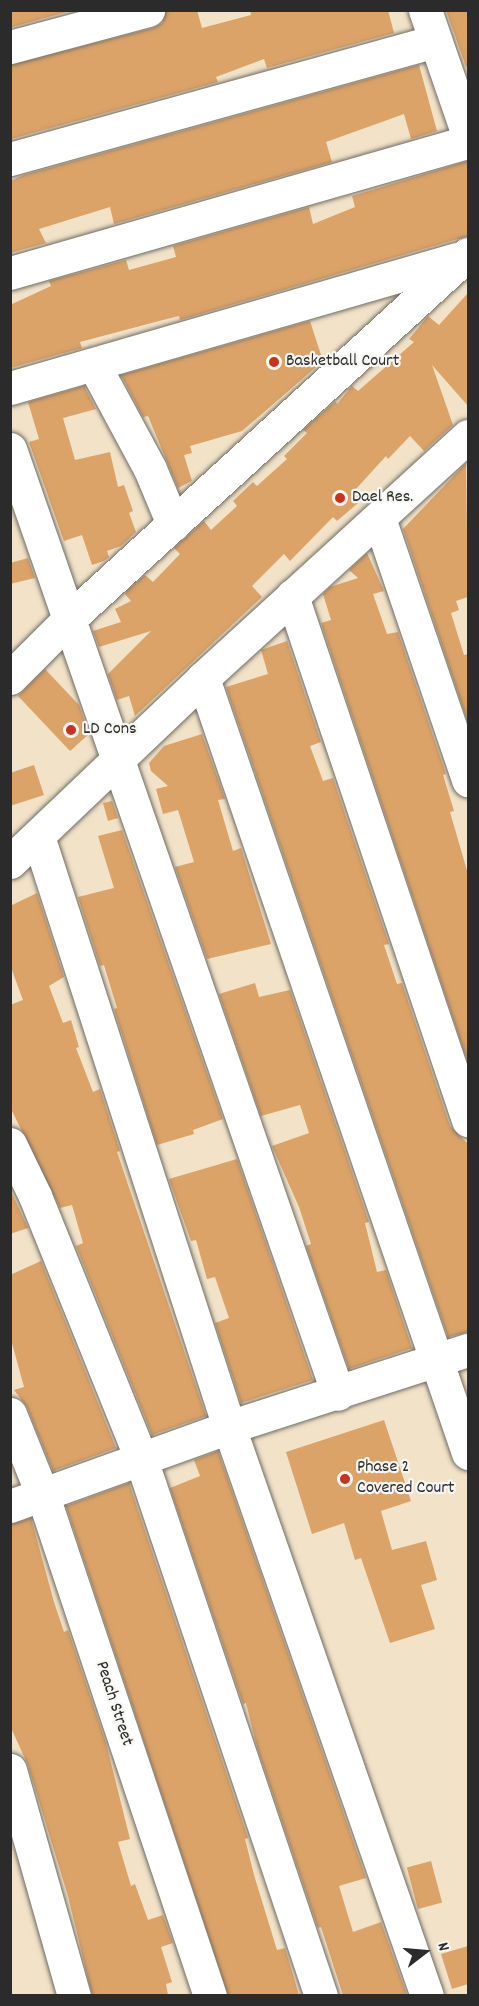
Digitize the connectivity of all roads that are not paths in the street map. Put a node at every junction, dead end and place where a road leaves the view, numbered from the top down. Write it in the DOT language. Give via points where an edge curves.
graph roads {
  1 [pos="148,10"];
  2 [pos="425,10"];
  3 [pos="435,41"];
  4 [pos="10,47"];
  5 [pos="468,135"];
  6 [pos="468,142"];
  7 [pos="10,159"];
  8 [pos="467,256"];
  9 [pos="10,273"];
  10 [pos="94,365"];
  11 [pos="10,388"];
  12 [pos="468,436"];
  13 [pos="10,448"];
  14 [pos="380,521"];
  15 [pos="173,524"];
  16 [pos="292,596"];
  17 [pos="69,619"];
  18 [pos="10,678"];
  19 [pos="203,678"];
  20 [pos="118,760"];
  21 [pos="468,780"];
  22 [pos="38,836"];
  23 [pos="10,862"];
  24 [pos="468,1120"];
  25 [pos="10,1144"];
  26 [pos="468,1350"];
  27 [pos="436,1360"];
  28 [pos="338,1394"];
  29 [pos="10,1414"];
  30 [pos="230,1427"];
  31 [pos="468,1453"];
  32 [pos="141,1459"];
  33 [pos="43,1496"];
  34 [pos="10,1506"];
  35 [pos="10,1770"];
  36 [pos="74,1995"];
  37 [pos="210,1995"];
  38 [pos="321,1995"];
  39 [pos="427,1995"];
  1 -- 4 [label="street"];
  2 -- 3 [label="street"];
  3 -- 5 [label="street"];
  3 -- 7 [label="street"];
  6 -- 9 [label="street"];
  8 -- 10 [label="street"];
  8 -- 15 [label="street"];
  10 -- 11 [label="street"];
  10 -- 15 [label="street" via="150,469"];
  12 -- 14 [label="street"];
  13 -- 17 [label="street"];
  14 -- 16 [label="street"];
  14 -- 21 [label="street"];
  15 -- 17 [label="street"];
  16 -- 19 [label="street"];
  16 -- 24 [label="street"];
  17 -- 18 [label="street"];
  17 -- 20 [label="street"];
  19 -- 20 [label="street"];
  19 -- 27 [label="street"];
  20 -- 22 [label="street"];
  20 -- 28 [label="street"];
  22 -- 23 [label="street"];
  22 -- 30 [label="street"];
  25 -- 32 [label="street" via="35,1196"];
  26 -- 27 [label="street"];
  27 -- 28 [label="street"];
  27 -- 31 [label="street"];
  28 -- 30 [label="street"];
  29 -- 33 [label="street, Peach Street"];
  30 -- 32 [label="street"];
  30 -- 39 [label="street"];
  32 -- 33 [label="street"];
  32 -- 38 [label="street"];
  33 -- 34 [label="street"];
  33 -- 37 [label="street, Peach Street"];
  35 -- 36 [label="street"];
}
